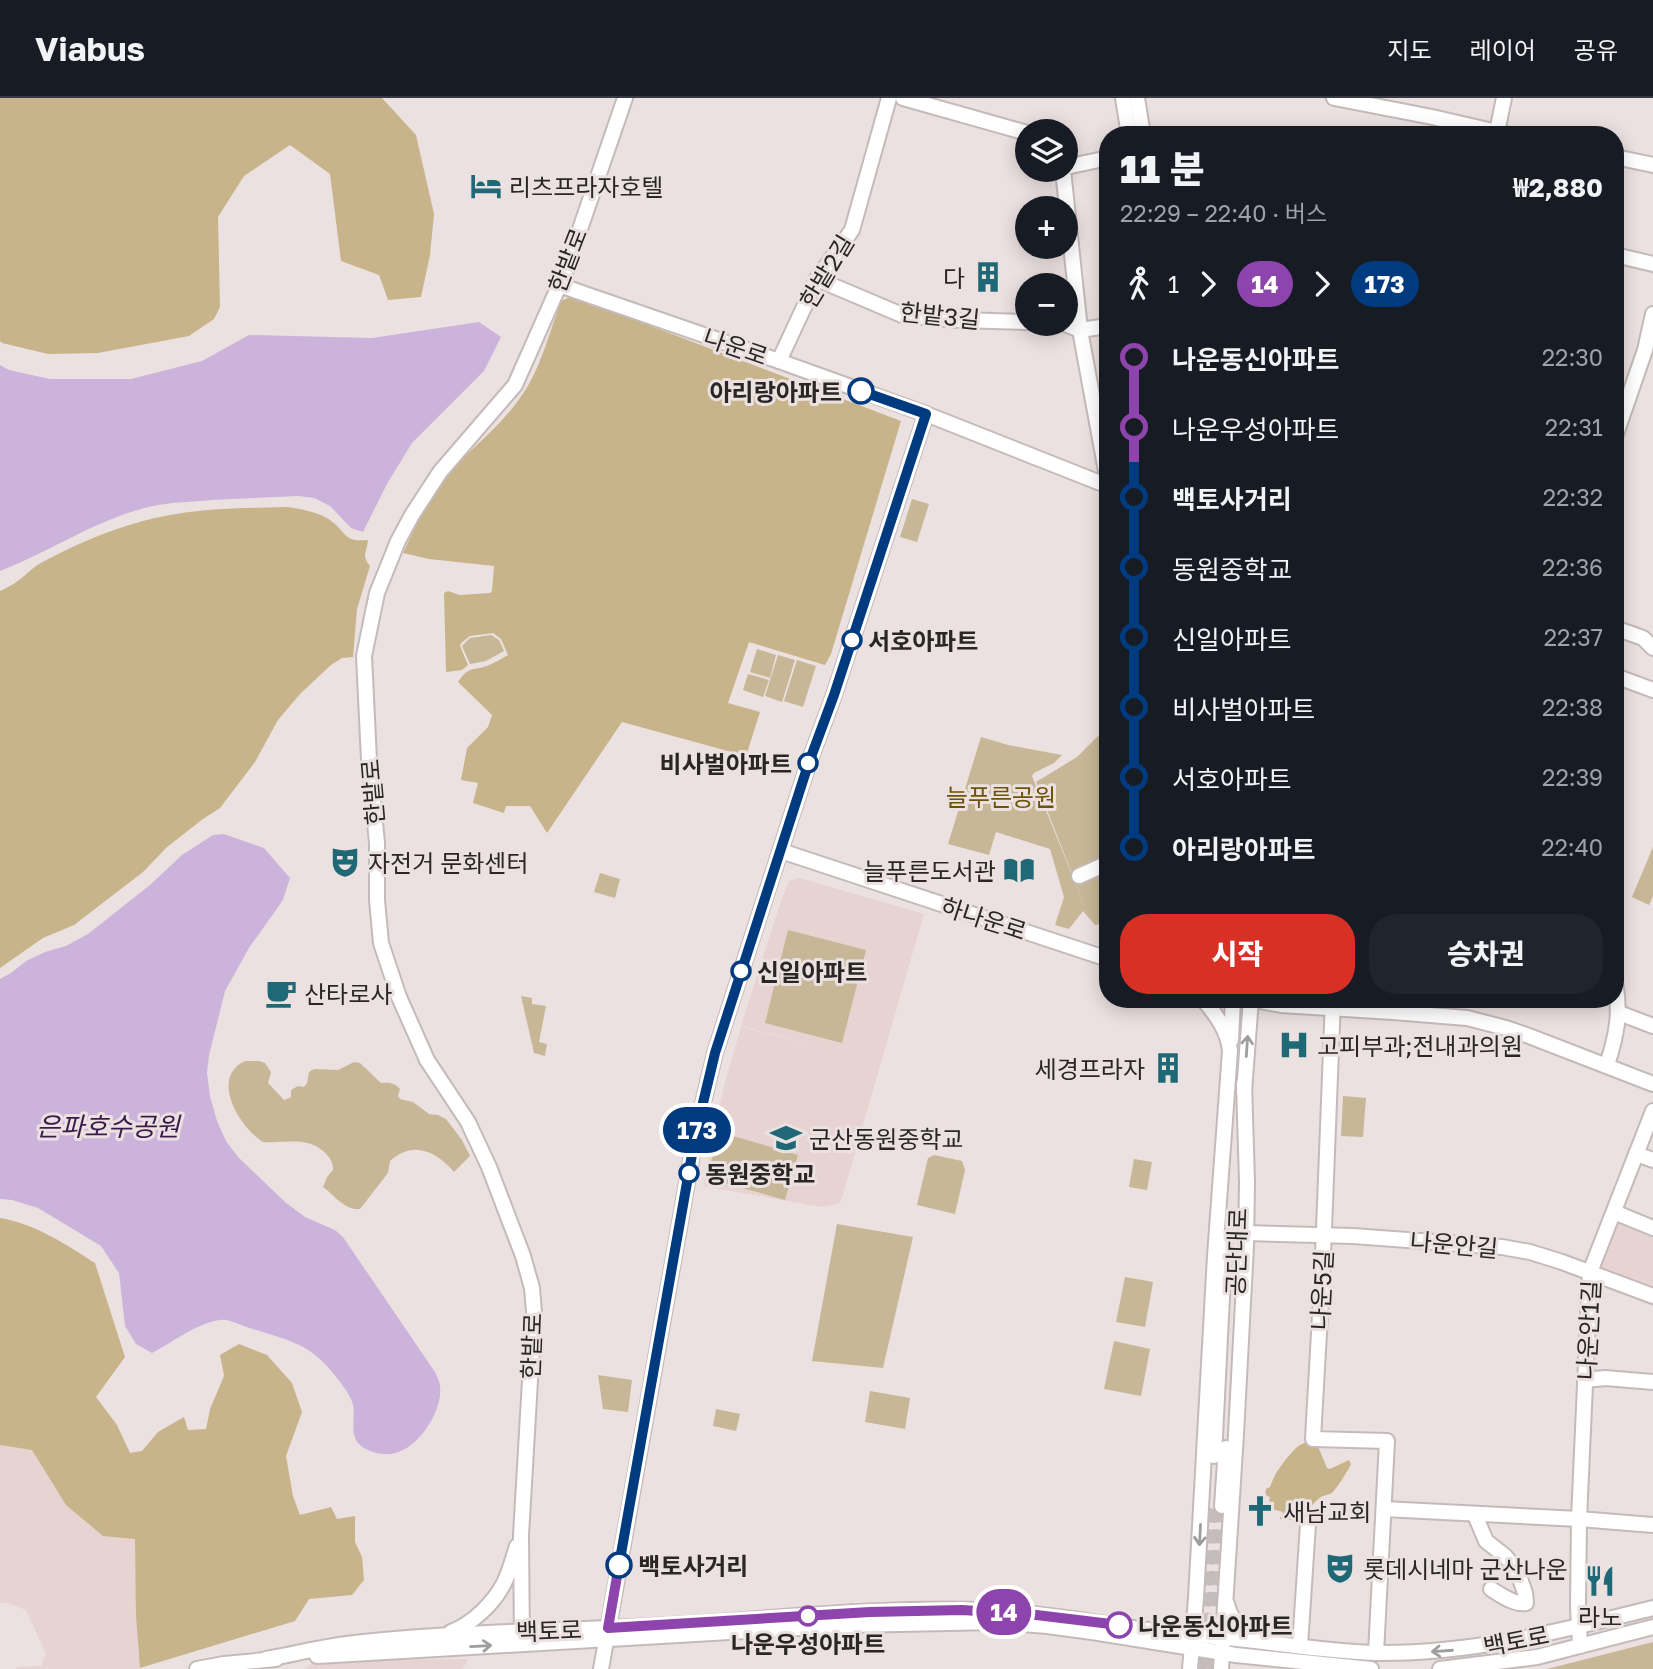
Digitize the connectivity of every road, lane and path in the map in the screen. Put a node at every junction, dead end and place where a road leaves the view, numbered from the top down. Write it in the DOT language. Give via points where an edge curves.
graph roads {
  1 [pos="625,98"];
  2 [pos="890,98"];
  3 [pos="903,98"];
  4 [pos="1334,98"];
  5 [pos="1504,98"];
  6 [pos="1131,99"];
  7 [pos="1130,126"];
  8 [pos="1140,126"];
  9 [pos="1472,126"];
  10 [pos="1504,126"];
  11 [pos="1015,130"];
  12 [pos="1624,159"];
  13 [pos="1099,160"];
  14 [pos="1653,164"];
  15 [pos="1078,165"];
  16 [pos="1065,182"];
  17 [pos="1624,258"];
  18 [pos="1653,264"];
  19 [pos="817,279"];
  20 [pos="559,285"];
  21 [pos="1653,314"];
  22 [pos="1015,322"];
  23 [pos="1099,327"];
  24 [pos="1080,330"];
  25 [pos="1649,351"];
  26 [pos="779,361"];
  27 [pos="926,414"];
  28 [pos="1624,414"];
  29 [pos="1099,434"];
  30 [pos="1099,481"];
  31 [pos="1624,631"];
  32 [pos="1653,648"];
  33 [pos="1624,679"];
  34 [pos="1653,690"];
  35 [pos="781,851"];
  36 [pos="1099,867"];
  37 [pos="1079,876"];
  38 [pos="1099,956"];
  39 [pos="1210,1008"];
  40 [pos="1232,1008"];
  41 [pos="1249,1008"];
  42 [pos="1333,1008"];
  43 [pos="1371,1008"];
  44 [pos="1619,1008"];
  45 [pos="1619,1013"];
  46 [pos="1653,1026"];
  47 [pos="1230,1051"];
  48 [pos="1607,1065"];
  49 [pos="1244,1083"];
  50 [pos="1653,1084"];
  51 [pos="1653,1111"];
  52 [pos="1636,1154"];
  53 [pos="1653,1160"];
  54 [pos="1614,1212"];
  55 [pos="1653,1228"];
  56 [pos="1246,1233"];
  57 [pos="1323,1236"];
  58 [pos="1590,1272"];
  59 [pos="1653,1296"];
  60 [pos="1585,1380"];
  61 [pos="1653,1382"];
  62 [pos="1384,1509"];
  63 [pos="1475,1515"];
  64 [pos="1579,1519"];
  65 [pos="1308,1524"];
  66 [pos="1653,1525"];
  67 [pos="521,1535"];
  68 [pos="1491,1589"];
  69 [pos="1196,1592"];
  70 [pos="1225,1597"];
  71 [pos="1653,1608"];
  72 [pos="1578,1627"];
  73 [pos="1138,1628"];
  74 [pos="1653,1628"];
  75 [pos="607,1634"];
  76 [pos="432,1637"];
  77 [pos="522,1637"];
  78 [pos="1193,1642"];
  79 [pos="1222,1645"];
  80 [pos="1296,1646"];
  81 [pos="1580,1646"];
  82 [pos="351,1649"];
  83 [pos="1376,1653"];
  84 [pos="1282,1661"];
  85 [pos="197,1669"];
  86 [pos="355,1669"];
  87 [pos="601,1669"];
  88 [pos="1190,1669"];
  89 [pos="1221,1669"];
  90 [pos="1245,1669"];
  91 [pos="1371,1669"];
  92 [pos="1440,1669"];
  1 -- 20 [label="street, 한밭로"];
  2 -- 19 [label="street, 한밭2길" via="852,230"];
  3 -- 11 [label="street"];
  4 -- 9 [label="street"];
  5 -- 10 [label="street"];
  6 -- 7 [label="street"];
  6 -- 8 [label="street"];
  12 -- 14 [label="street"];
  13 -- 15 [label="street"];
  16 -- 24 [label="street"];
  17 -- 18 [label="street"];
  19 -- 22 [label="street, 한밭3길" via="902,315"];
  19 -- 26 [label="street, 한밭2길"];
  20 -- 26 [label="street, 나운로"];
  20 -- 67 [label="street, 한밭로" via="515,385 440,472 398,541 373,604 363,656 382,943 426,1060 468,1122 489,1167 532,1288"];
  21 -- 25 [label="street"];
  23 -- 24 [label="street"];
  24 -- 29 [label="street"];
  25 -- 28 [label="street"];
  26 -- 27 [label="street, 나운로"];
  27 -- 30 [label="street, 나운로"];
  27 -- 35 [label="street"];
  31 -- 32 [label="street" via="1643,638"];
  33 -- 34 [label="street"];
  35 -- 38 [label="street, 하나운로"];
  35 -- 75 [label="street" via="715,1053 696,1132"];
  36 -- 37 [label="street"];
  39 -- 47 [label="street" via="1222,1024"];
  40 -- 47 [label="street, 공단대로"];
  49 -- 41 [label="street, 공단대로, one-way"];
  42 -- 57 [label="street, 나운5길"];
  43 -- 48 [label="street" via="1467,1018"];
  44 -- 45 [label="street"];
  45 -- 46 [label="street"];
  45 -- 48 [label="street"];
  47 -- 49 [label="street, 공단대로" via="1216,1505 1232,1353"];
  47 -- 69 [label="street, one-way"];
  48 -- 50 [label="street"];
  49 -- 56 [label="street"];
  51 -- 52 [label="street, 나운안1길"];
  52 -- 53 [label="street"];
  52 -- 54 [label="street, 나운안1길"];
  54 -- 55 [label="street"];
  54 -- 58 [label="street, 나운안1길"];
  56 -- 57 [label="street, 나운안길"];
  56 -- 70 [label="street"];
  57 -- 58 [label="street, 나운안길" via="1502,1247"];
  57 -- 62 [label="street, 나운5길" via="1313,1439 1387,1441"];
  58 -- 59 [label="street, 나운안길"];
  58 -- 60 [label="street, 나운안1길"];
  60 -- 61 [label="street"];
  60 -- 64 [label="street, 나운안1길"];
  62 -- 63 [label="street"];
  62 -- 83 [label="street"];
  63 -- 64 [label="street"];
  63 -- 68 [label="street" via="1486,1541 1517,1570 1526,1603"];
  64 -- 66 [label="street"];
  64 -- 72 [label="street, 나운안1길"];
  65 -- 80 [label="street"];
  67 -- 76 [label="street" via="498,1594 464,1626"];
  67 -- 77 [label="street, 한밭로"];
  69 -- 73 [label="street" via="1192,1611 1181,1622"];
  69 -- 78 [label="street"];
  70 -- 79 [label="street"];
  70 -- 80 [label="street" via="1230,1615 1248,1633"];
  71 -- 72 [label="street, 백토로"];
  72 -- 81 [label="street, 나운안1길"];
  72 -- 83 [label="street, 백토로, one-way" via="1464,1649"];
  73 -- 75 [label="street, 백토로" via="981,1610 870,1612"];
  73 -- 78 [label="street, 백토로"];
  74 -- 81 [label="street, 백토로"];
  75 -- 77 [label="street, 백토로"];
  75 -- 78 [label="street, 백토로" via="997,1622"];
  75 -- 87 [label="street"];
  76 -- 77 [label="street, 백토로"];
  76 -- 82 [label="street, 백토로"];
  82 -- 77 [label="street, 백토로, one-way"];
  78 -- 79 [label="street, 백토로"];
  78 -- 88 [label="street"];
  79 -- 80 [label="street, 백토로"];
  79 -- 84 [label="street, 백토로"];
  79 -- 89 [label="street"];
  80 -- 83 [label="street, 백토로"];
  81 -- 92 [label="street, 백토로" via="1537,1657"];
  82 -- 85 [label="street, 백토로"];
  82 -- 86 [label="street"];
  84 -- 90 [label="street"];
  84 -- 91 [label="street, 백토로"];
}
